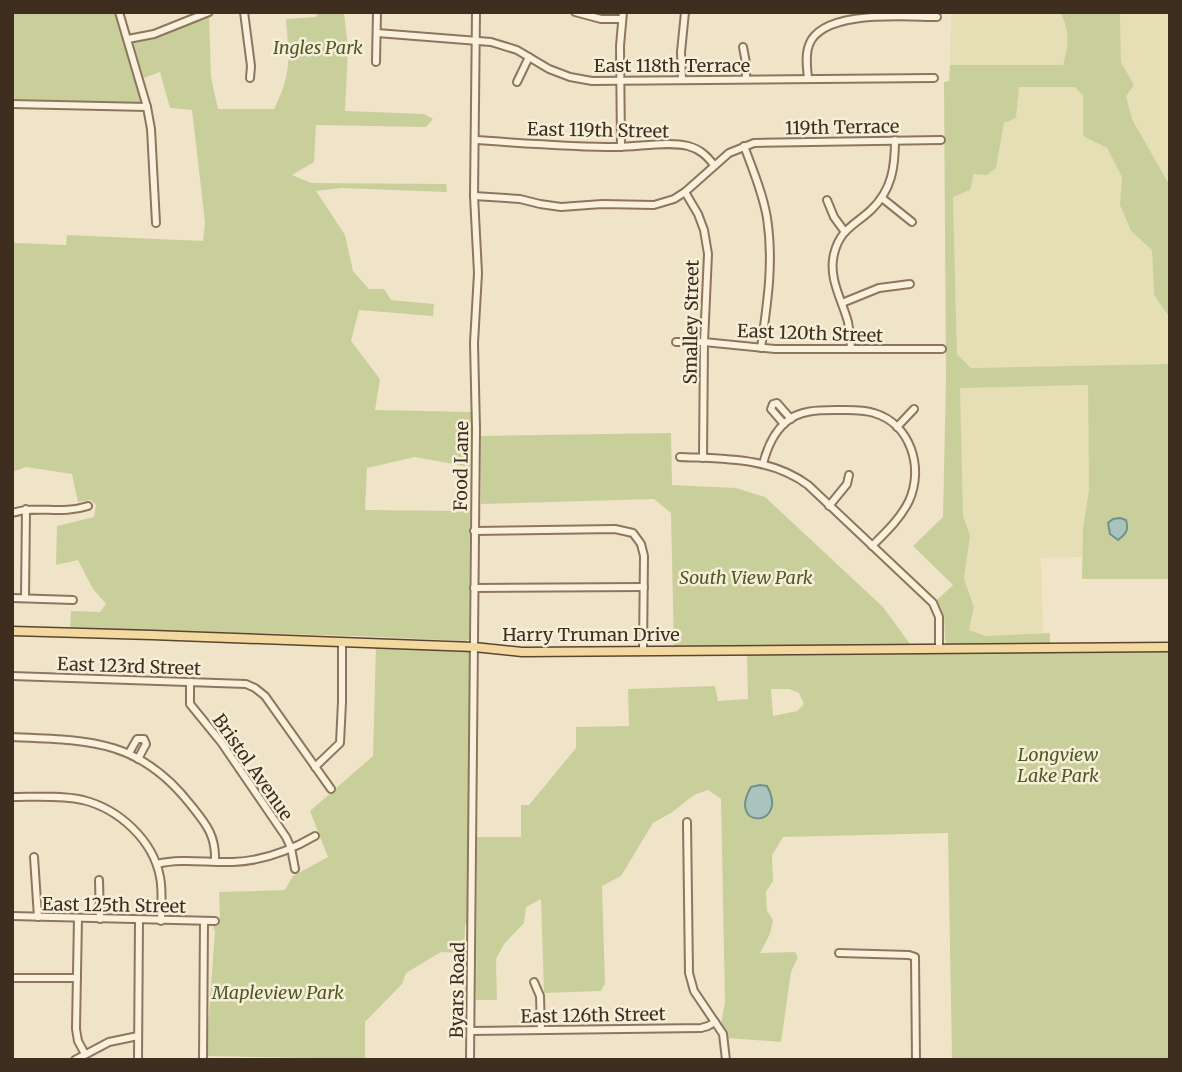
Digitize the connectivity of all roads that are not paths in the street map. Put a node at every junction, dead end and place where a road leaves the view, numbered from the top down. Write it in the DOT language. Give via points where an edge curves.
graph roads {
  1 [pos="119,12"];
  2 [pos="244,12"];
  3 [pos="377,12"];
  4 [pos="476,12"];
  5 [pos="575,12"];
  6 [pos="685,12"];
  7 [pos="206,13"];
  8 [pos="622,16"];
  9 [pos="937,17"];
  10 [pos="377,33"];
  11 [pos="128,39"];
  12 [pos="476,40"];
  13 [pos="743,47"];
  14 [pos="529,57"];
  15 [pos="376,62"];
  16 [pos="250,78"];
  17 [pos="808,78"];
  18 [pos="934,78"];
  19 [pos="746,79"];
  20 [pos="682,80"];
  21 [pos="620,81"];
  22 [pos="517,82"];
  23 [pos="12,104"];
  24 [pos="147,107"];
  25 [pos="941,139"];
  26 [pos="475,140"];
  27 [pos="895,140"];
  28 [pos="744,146"];
  29 [pos="621,147"];
  30 [pos="714,166"];
  31 [pos="685,192"];
  32 [pos="474,196"];
  33 [pos="882,198"];
  34 [pos="827,200"];
  35 [pos="912,222"];
  36 [pos="156,223"];
  37 [pos="845,232"];
  38 [pos="910,284"];
  39 [pos="842,303"];
  40 [pos="676,342"];
  41 [pos="704,342"];
  42 [pos="761,348"];
  43 [pos="851,349"];
  44 [pos="942,349"];
  45 [pos="914,409"];
  46 [pos="791,419"];
  47 [pos="783,424"];
  48 [pos="897,427"];
  49 [pos="680,457"];
  50 [pos="703,458"];
  51 [pos="763,464"];
  52 [pos="849,475"];
  53 [pos="88,506"];
  54 [pos="829,506"];
  55 [pos="26,509"];
  56 [pos="12,513"];
  57 [pos="474,531"];
  58 [pos="872,546"];
  59 [pos="644,587"];
  60 [pos="474,588"];
  61 [pos="12,598"];
  62 [pos="25,598"];
  63 [pos="73,600"];
  64 [pos="12,631"];
  65 [pos="342,642"];
  66 [pos="474,647"];
  67 [pos="1170,647"];
  68 [pos="939,648"];
  69 [pos="643,651"];
  70 [pos="12,676"];
  71 [pos="190,682"];
  72 [pos="12,737"];
  73 [pos="129,753"];
  74 [pos="138,759"];
  75 [pos="315,767"];
  76 [pos="331,789"];
  77 [pos="12,797"];
  78 [pos="687,822"];
  79 [pos="315,836"];
  80 [pos="290,848"];
  81 [pos="34,857"];
  82 [pos="215,862"];
  83 [pos="157,864"];
  84 [pos="295,869"];
  85 [pos="99,880"];
  86 [pos="12,916"];
  87 [pos="38,917"];
  88 [pos="78,918"];
  89 [pos="100,919"];
  90 [pos="139,920"];
  91 [pos="161,920"];
  92 [pos="472,920"];
  93 [pos="204,921"];
  94 [pos="215,921"];
  95 [pos="839,953"];
  96 [pos="12,978"];
  97 [pos="76,978"];
  98 [pos="534,982"];
  99 [pos="715,1022"];
  100 [pos="541,1030"];
  101 [pos="471,1031"];
  102 [pos="138,1036"];
  103 [pos="85,1054"];
  104 [pos="75,1060"];
  105 [pos="138,1060"];
  106 [pos="203,1060"];
  107 [pos="470,1060"];
  108 [pos="726,1060"];
  109 [pos="916,1060"];
  1 -- 11 [label="street"];
  2 -- 16 [label="street"];
  3 -- 10 [label="street"];
  4 -- 12 [label="street, Food Lane"];
  5 -- 8 [label="street" via="601,19"];
  6 -- 20 [label="street"];
  7 -- 11 [label="street"];
  8 -- 21 [label="street"];
  9 -- 17 [label="street" via="866,18 825,27 809,45"];
  10 -- 12 [label="street, East 118th Terrace"];
  10 -- 15 [label="street"];
  11 -- 24 [label="street"];
  12 -- 14 [label="street, East 118th Terrace"];
  12 -- 26 [label="street, Food Lane"];
  13 -- 19 [label="street"];
  14 -- 21 [label="street, East 118th Terrace" via="570,77"];
  14 -- 22 [label="street"];
  17 -- 18 [label="street, East 118th Terrace"];
  17 -- 19 [label="street, East 118th Terrace"];
  19 -- 20 [label="street, East 118th Terrace"];
  20 -- 21 [label="street, East 118th Terrace"];
  21 -- 29 [label="street"];
  23 -- 24 [label="street"];
  24 -- 36 [label="street"];
  25 -- 27 [label="street, 119th Terrace"];
  26 -- 29 [label="street, East 119th Street"];
  26 -- 32 [label="street, Food Lane"];
  27 -- 28 [label="street, 119th Terrace"];
  27 -- 33 [label="street" via="890,185"];
  28 -- 30 [label="street"];
  28 -- 42 [label="street" via="770,241 770,283"];
  29 -- 30 [label="street, East 119th Street" via="686,145"];
  30 -- 31 [label="street"];
  31 -- 32 [label="street" via="664,203 639,206 561,207"];
  31 -- 41 [label="street, Smalley Street" via="707,243"];
  32 -- 57 [label="street, Food Lane" via="478,273"];
  33 -- 35 [label="street"];
  33 -- 37 [label="street"];
  34 -- 37 [label="street"];
  37 -- 39 [label="street" via="832,265"];
  38 -- 39 [label="street" via="878,288"];
  39 -- 43 [label="street"];
  40 -- 41 [label="street, East 120th Street"];
  41 -- 42 [label="street, East 120th Street"];
  41 -- 50 [label="street, Smalley Street"];
  42 -- 43 [label="street, East 120th Street"];
  43 -- 44 [label="street, East 120th Street"];
  45 -- 48 [label="street"];
  46 -- 47 [label="street"];
  46 -- 47 [label="street" via="773,404"];
  46 -- 48 [label="street" via="809,411 864,411"];
  47 -- 51 [label="street"];
  48 -- 58 [label="street" via="913,453 915,481 901,515"];
  49 -- 50 [label="street"];
  50 -- 51 [label="street"];
  51 -- 54 [label="street" via="797,477"];
  52 -- 54 [label="street"];
  53 -- 55 [label="street" via="66,511"];
  54 -- 58 [label="street"];
  55 -- 56 [label="street"];
  55 -- 62 [label="street"];
  57 -- 59 [label="street" via="630,532 641,544"];
  57 -- 60 [label="street, Food Lane"];
  58 -- 68 [label="street" via="933,603 939,617"];
  59 -- 60 [label="street"];
  59 -- 69 [label="street"];
  60 -- 66 [label="street, Food Lane"];
  61 -- 62 [label="street"];
  62 -- 63 [label="street"];
  64 -- 65 [label="main road, Harry Truman Drive"];
  65 -- 66 [label="main road, Harry Truman Drive"];
  65 -- 75 [label="street" via="340,743"];
  66 -- 69 [label="main road, Harry Truman Drive" via="522,652"];
  66 -- 92 [label="street, Food Lane"];
  67 -- 68 [label="main road, Harry Truman Drive"];
  68 -- 69 [label="main road, Harry Truman Drive"];
  70 -- 71 [label="street, East 123rd Street"];
  71 -- 75 [label="street, East 123rd Street" via="255,688"];
  71 -- 80 [label="street, Bristol Avenue" via="190,704 221,742"];
  72 -- 73 [label="street" via="79,740"];
  73 -- 74 [label="street"];
  73 -- 74 [label="street" via="137,739 144,739"];
  74 -- 82 [label="street" via="171,783 207,826"];
  75 -- 76 [label="street"];
  77 -- 83 [label="street" via="93,803 131,827"];
  78 -- 99 [label="street" via="689,973 694,991"];
  79 -- 80 [label="street"];
  80 -- 82 [label="street" via="251,860"];
  80 -- 84 [label="street, Bristol Avenue"];
  81 -- 87 [label="street"];
  82 -- 83 [label="street"];
  83 -- 91 [label="street"];
  85 -- 89 [label="street"];
  86 -- 87 [label="street, East 125th Street"];
  87 -- 88 [label="street, East 125th Street"];
  88 -- 89 [label="street, East 125th Street"];
  88 -- 97 [label="street"];
  89 -- 90 [label="street, East 125th Street"];
  90 -- 91 [label="street, East 125th Street"];
  90 -- 102 [label="street"];
  91 -- 93 [label="street, East 125th Street"];
  92 -- 101 [label="street, Byars Road"];
  93 -- 94 [label="street, East 125th Street"];
  93 -- 106 [label="street"];
  95 -- 109 [label="street" via="915,957"];
  96 -- 97 [label="street"];
  97 -- 103 [label="street" via="76,1029"];
  98 -- 100 [label="street" via="540,996"];
  99 -- 100 [label="street, East 126th Street" via="701,1028"];
  99 -- 108 [label="street" via="723,1034"];
  100 -- 101 [label="street, East 126th Street"];
  101 -- 107 [label="street, Byars Road"];
  102 -- 103 [label="street"];
  102 -- 105 [label="street"];
  103 -- 104 [label="street"];
}
